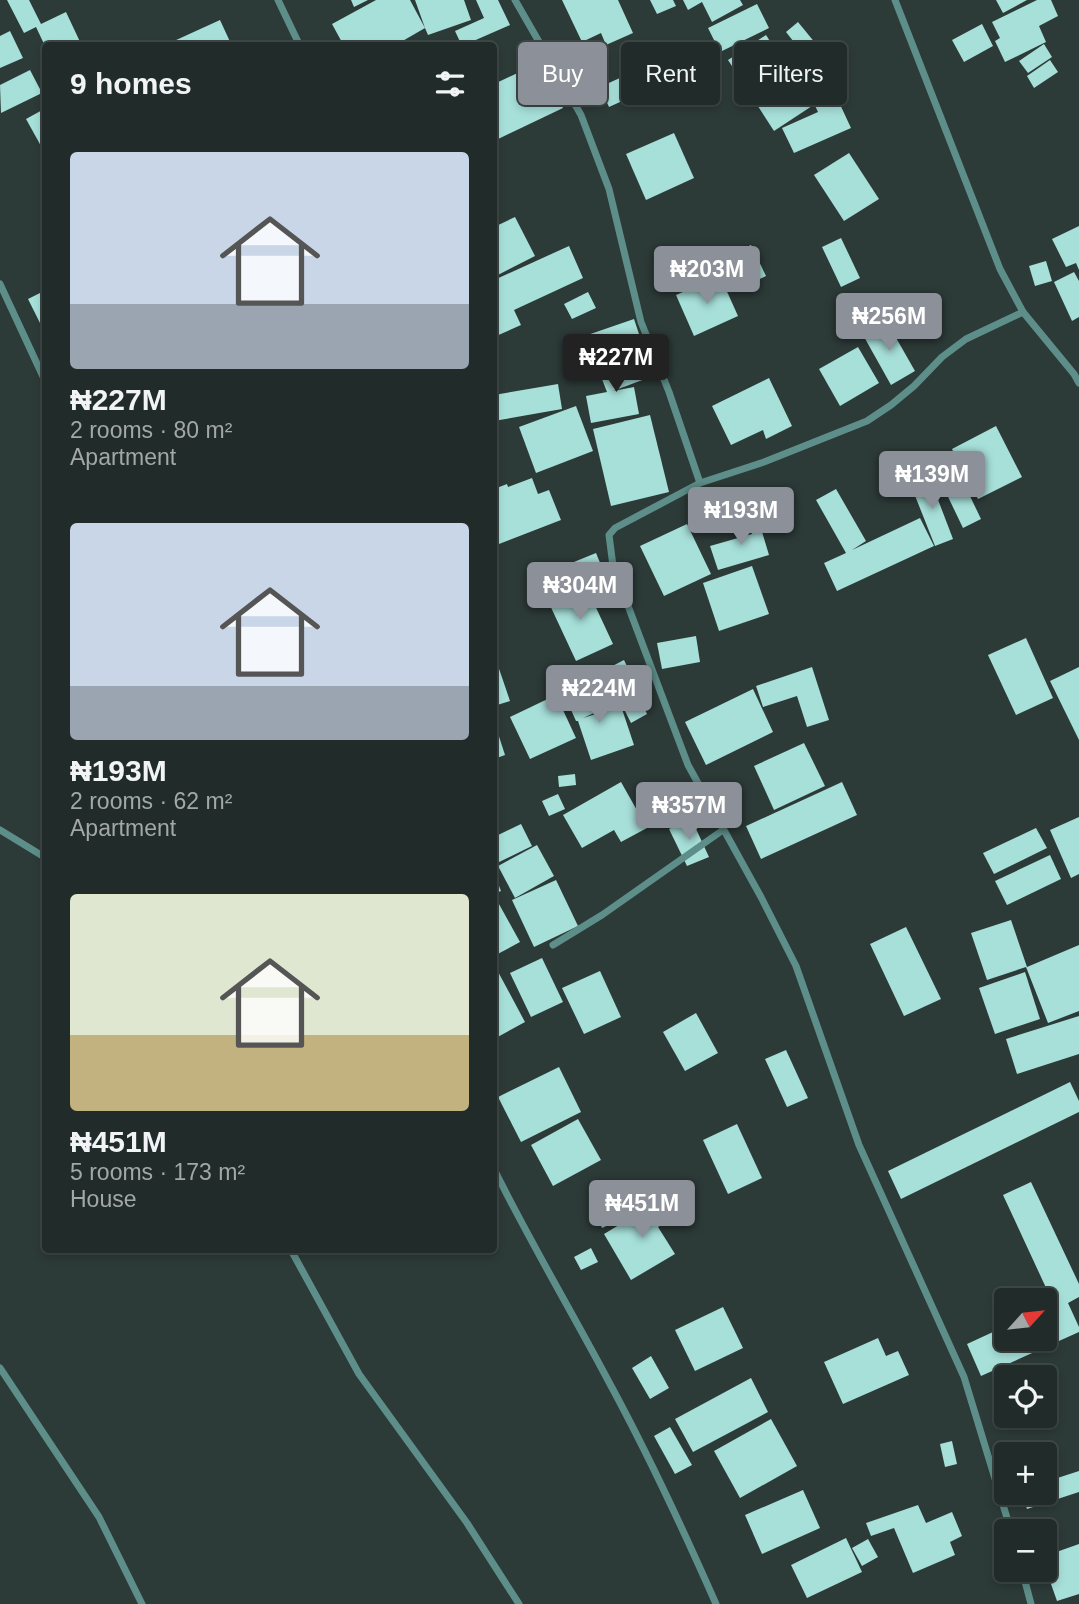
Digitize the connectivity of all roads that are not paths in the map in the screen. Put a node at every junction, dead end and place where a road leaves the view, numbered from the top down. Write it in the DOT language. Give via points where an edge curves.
graph roads {
  1 [pos="278,0"];
  2 [pos="515,0"];
  3 [pos="895,0"];
  4 [pos="298,42"];
  5 [pos="0,284"];
  6 [pos="1023,312"];
  7 [pos="42,374"];
  8 [pos="1079,383"];
  9 [pos="700,483"];
  10 [pos="0,830"];
  11 [pos="723,830"];
  12 [pos="42,856"];
  13 [pos="553,945"];
  14 [pos="497,1175"];
  15 [pos="293,1253"];
  16 [pos="0,1368"];
  17 [pos="1007,1519"];
  18 [pos="1025,1582"];
  19 [pos="142,1604"];
  20 [pos="519,1604"];
  21 [pos="716,1604"];
  22 [pos="1031,1604"];
  1 -- 4 [label="street"];
  2 -- 9 [label="street" via="581,115 609,189 641,322"];
  3 -- 6 [label="street" via="999,269"];
  5 -- 7 [label="street"];
  6 -- 8 [label="street"];
  6 -- 9 [label="street" via="966,339 867,421"];
  9 -- 11 [label="street" via="609,535 613,566 659,694 688,765"];
  10 -- 12 [label="street"];
  11 -- 13 [label="street"];
  11 -- 17 [label="street" via="796,966 859,1145 964,1377"];
  14 -- 21 [label="street" via="610,1383"];
  15 -- 20 [label="street" via="359,1374 467,1523"];
  16 -- 19 [label="street" via="99,1517"];
  18 -- 22 [label="street"];
}
